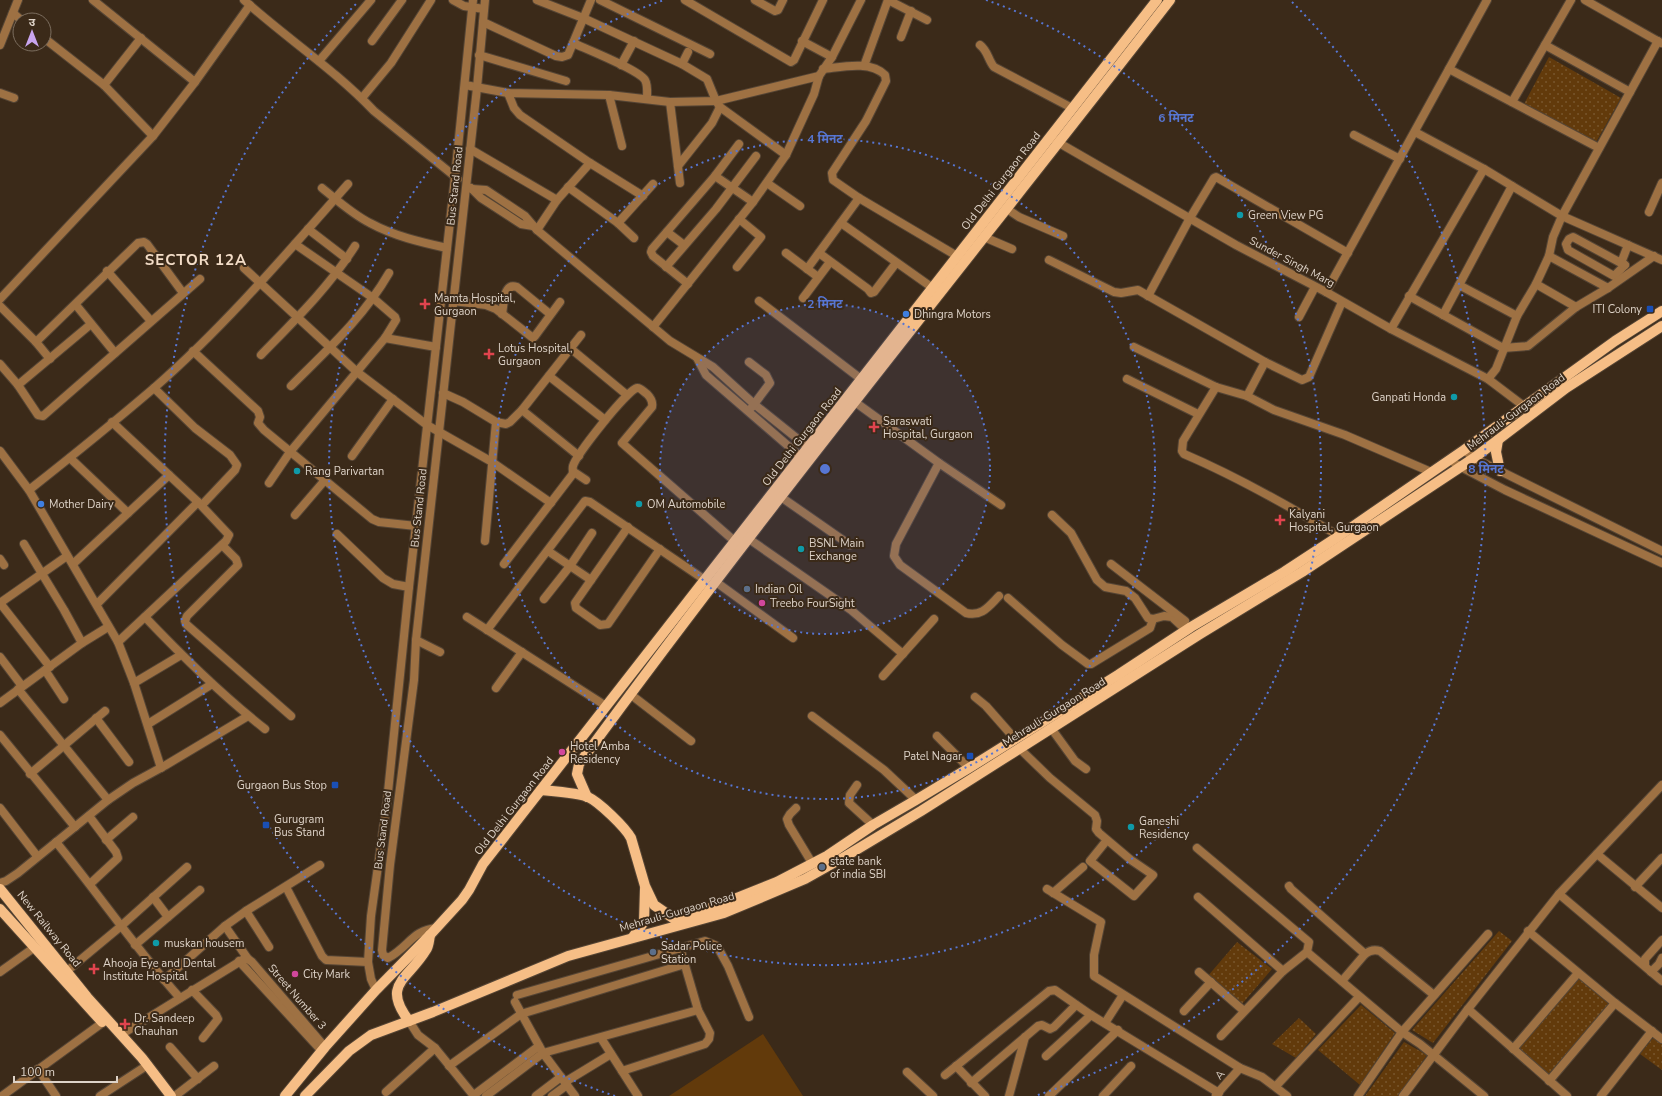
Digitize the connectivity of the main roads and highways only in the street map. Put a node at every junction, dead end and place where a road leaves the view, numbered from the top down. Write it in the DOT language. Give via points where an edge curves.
graph roads {
  1 [pos="1157,0"];
  2 [pos="1170,0"];
  3 [pos="1055,140"];
  4 [pos="936,291"];
  5 [pos="1662,312"];
  6 [pos="1662,326"];
  7 [pos="1498,440"];
  8 [pos="1500,471"];
  9 [pos="742,543"];
  10 [pos="1193,629"];
  11 [pos="627,680"];
  12 [pos="633,691"];
  13 [pos="1017,743"];
  14 [pos="985,764"];
  15 [pos="541,790"];
  16 [pos="588,797"];
  17 [pos="645,886"];
  18 [pos="0,889"];
  19 [pos="0,909"];
  20 [pos="433,932"];
  21 [pos="633,937"];
  22 [pos="409,1021"];
  23 [pos="164,1096"];
  24 [pos="171,1096"];
  25 [pos="285,1096"];
  26 [pos="305,1096"];
  1 -- 3 [label="main road, Old Delhi Gurgaon Road" via="1072,108"];
  2 -- 3 [label="main road, Old Delhi Gurgaon Road"];
  3 -- 4 [label="main road, Old Delhi Gurgaon Road" via="1007,209"];
  3 -- 4 [label="main road, Old Delhi Gurgaon Road" via="957,256"];
  4 -- 9 [label="main road, Old Delhi Gurgaon Road" via="855,402"];
  4 -- 9 [label="main road, Old Delhi Gurgaon Road" via="861,378 801,457"];
  5 -- 10 [label="main road, Mehrauli-Gurgaon Road" via="1615,341 1376,512"];
  6 -- 7 [label="main road, Mehrauli-Gurgaon Road" via="1592,371"];
  7 -- 8 [label="main road" via="1496,452"];
  7 -- 10 [label="main road, Mehrauli-Gurgaon Road" via="1302,572"];
  9 -- 11 [label="main road, Old Delhi Gurgaon Road" via="705,580"];
  9 -- 12 [label="main road, Old Delhi Gurgaon Road" via="716,582"];
  10 -- 13 [label="main road, Mehrauli-Gurgaon Road"];
  10 -- 13 [label="main road, Mehrauli-Gurgaon Road" via="1051,728"];
  11 -- 12 [label="main road"];
  11 -- 15 [label="main road, Old Delhi Gurgaon Road"];
  12 -- 16 [label="main road, Old Delhi Gurgaon Road" via="579,764 577,774"];
  13 -- 14 [label="main road, Mehrauli-Gurgaon Road"];
  14 -- 17 [label="main road, Mehrauli-Gurgaon Road" via="969,768 874,824 827,856 777,882 725,903 673,918 654,905"];
  14 -- 21 [label="main road, Mehrauli-Gurgaon Road" via="921,811 805,878 724,913"];
  15 -- 16 [label="main road"];
  15 -- 20 [label="main road, Old Delhi Gurgaon Road" via="483,864 469,890"];
  16 -- 17 [label="main road" via="627,830"];
  17 -- 21 [label="main road" via="644,922"];
  18 -- 24 [label="main road, New Railway Road"];
  19 -- 23 [label="main road, New Railway Road" via="143,1068"];
  20 -- 22 [label="main road" via="427,949 398,986 396,994 400,1009"];
  20 -- 25 [label="main road" via="376,990"];
  21 -- 22 [label="main road, Mehrauli-Gurgaon Road" via="568,956"];
  22 -- 26 [label="main road, Mehrauli-Gurgaon Road" via="371,1035 349,1051"];
}
